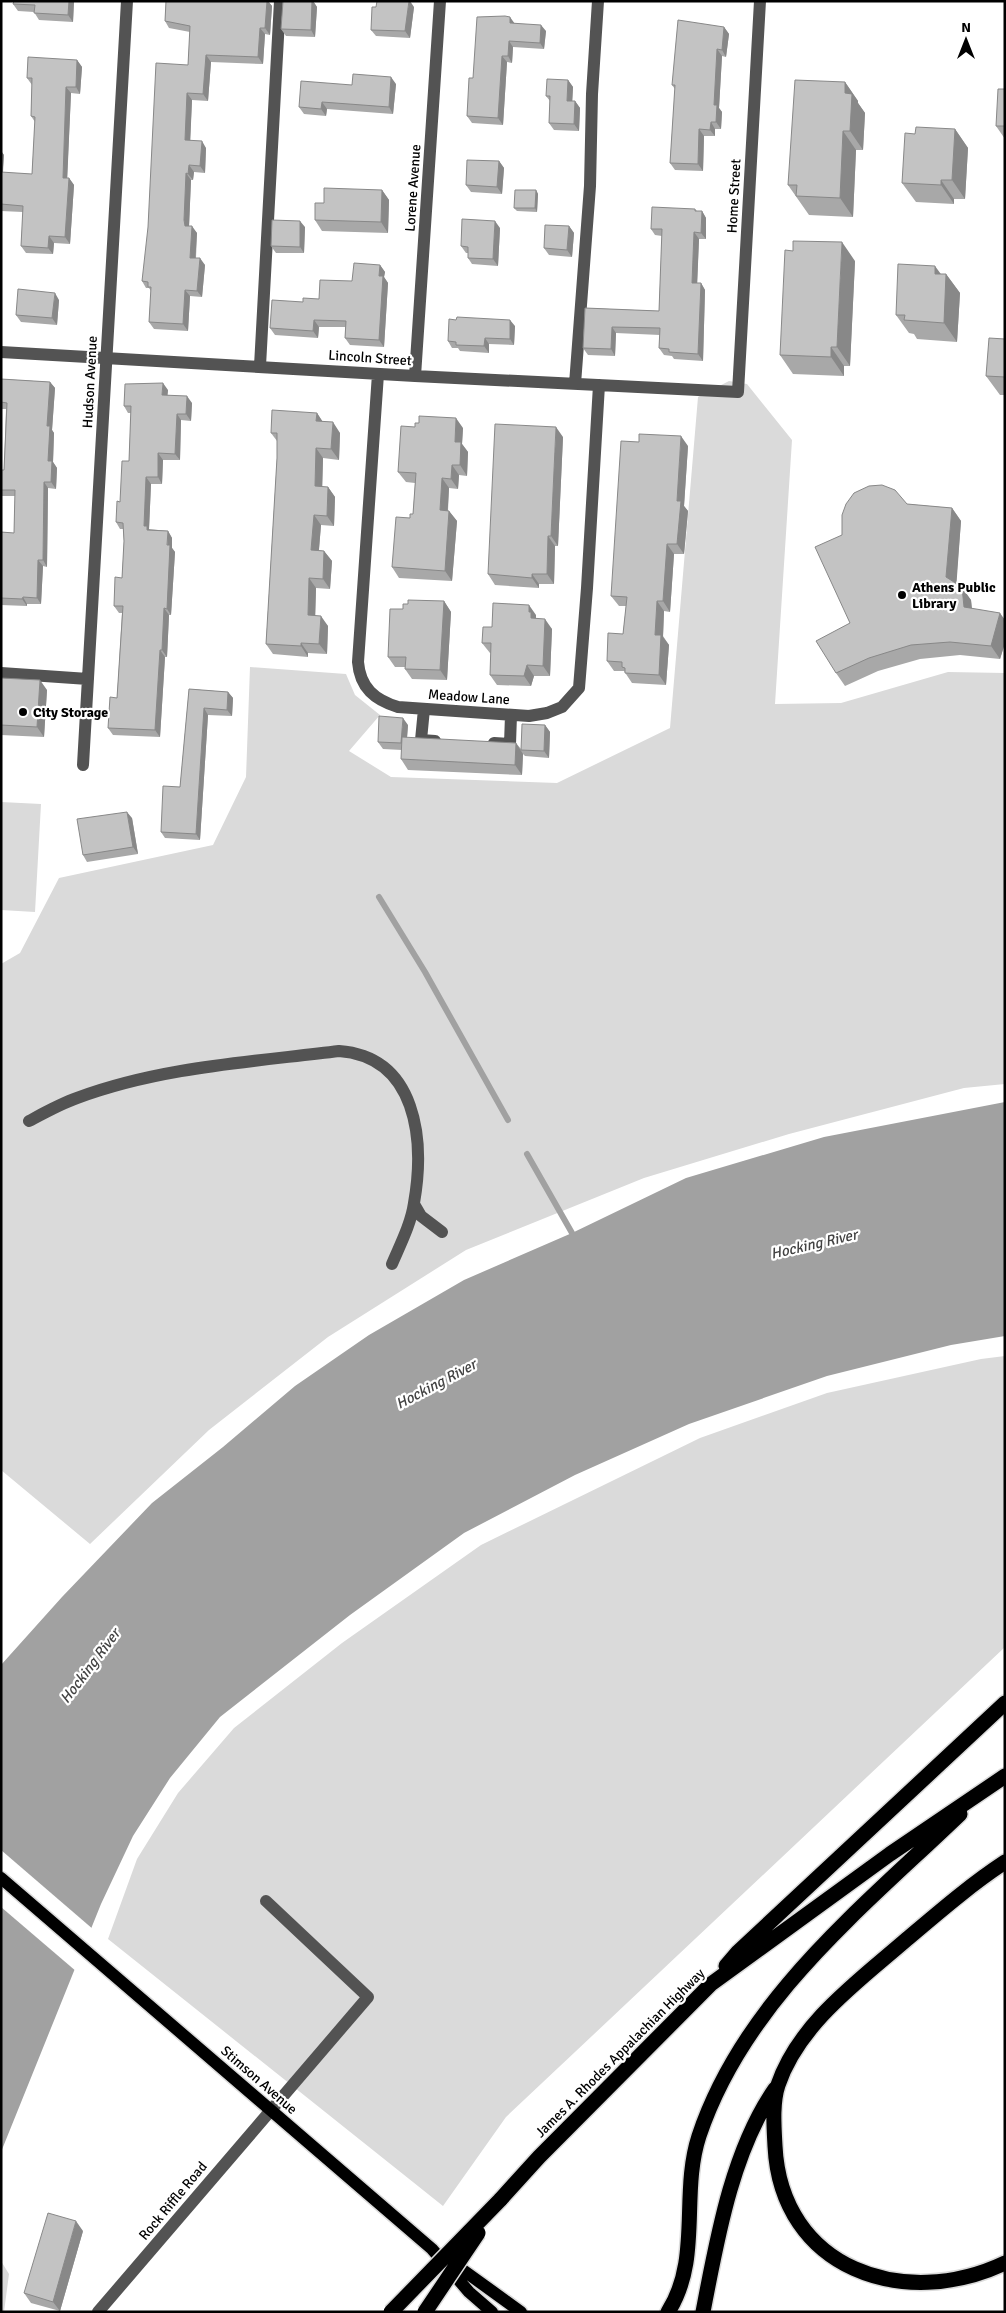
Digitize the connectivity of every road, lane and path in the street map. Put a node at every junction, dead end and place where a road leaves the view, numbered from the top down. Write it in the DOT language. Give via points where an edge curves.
graph roads {
  1 [pos="126,1"];
  2 [pos="280,1"];
  3 [pos="440,1"];
  4 [pos="598,1"];
  5 [pos="760,1"];
  6 [pos="1,352"];
  7 [pos="106,358"];
  8 [pos="260,366"];
  9 [pos="378,374"];
  10 [pos="415,376"];
  11 [pos="575,384"];
  12 [pos="599,385"];
  13 [pos="738,392"];
  14 [pos="1,673"];
  15 [pos="88,679"];
  16 [pos="424,709"];
  17 [pos="511,715"];
  18 [pos="451,742"];
  19 [pos="480,743"];
  20 [pos="83,765"];
  21 [pos="28,1120"];
  22 [pos="414,1204"];
  23 [pos="442,1232"];
  24 [pos="392,1264"];
  25 [pos="1005,1703"];
  26 [pos="999,1779"];
  27 [pos="1005,1862"];
  28 [pos="1,1878"];
  29 [pos="266,1902"];
  30 [pos="710,1984"];
  31 [pos="777,2086"];
  32 [pos="270,2109"];
  33 [pos="500,2200"];
  34 [pos="432,2248"];
  35 [pos="1005,2262"];
  36 [pos="98,2312"];
  37 [pos="391,2312"];
  38 [pos="425,2312"];
  39 [pos="492,2312"];
  40 [pos="521,2312"];
  41 [pos="668,2312"];
  42 [pos="703,2312"];
  1 -- 7 [label="street, Hudson Avenue"];
  2 -- 8 [label="street"];
  3 -- 10 [label="street, Lorene Avenue"];
  4 -- 11 [label="street" via="590,186"];
  5 -- 13 [label="street, Home Street"];
  6 -- 7 [label="street, Lincoln Street"];
  7 -- 8 [label="street, Lincoln Street"];
  7 -- 15 [label="street, Hudson Avenue"];
  8 -- 9 [label="street, Lincoln Street"];
  9 -- 10 [label="street, Lincoln Street"];
  9 -- 16 [label="street, Meadow Lane" via="359,670 362,681 382,702"];
  10 -- 11 [label="street, Lincoln Street"];
  11 -- 12 [label="street, Lincoln Street"];
  12 -- 13 [label="street, Lincoln Street"];
  12 -- 17 [label="street, Meadow Lane" via="579,688 562,707 547,713"];
  14 -- 15 [label="street"];
  15 -- 20 [label="street, Hudson Avenue"];
  16 -- 17 [label="street, Meadow Lane"];
  16 -- 18 [label="street" via="421,740"];
  17 -- 19 [label="street" via="510,744"];
  21 -- 22 [label="street" via="76,1098 136,1080 189,1070 339,1051 356,1052 371,1057 390,1073 407,1096 416,1123 418,1151"];
  22 -- 23 [label="street" via="420,1216"];
  22 -- 24 [label="street"];
  25 -- 30 [label="highway" via="738,1952"];
  26 -- 30 [label="highway, James A. Rhodes Appalachian Highway"];
  26 -- 41 [label="highway" via="840,1928 784,1988 744,2045 714,2100 699,2136 689,2184 688,2262 678,2296"];
  27 -- 31 [label="highway" via="976,1880 836,2002 792,2055"];
  28 -- 32 [label="main road, Stimson Avenue"];
  29 -- 32 [label="street, Rock Riffle Road" via="368,1997"];
  30 -- 33 [label="highway, James A. Rhodes Appalachian Highway"];
  31 -- 35 [label="highway" via="774,2138 781,2184 796,2219 822,2248 870,2276 896,2281 946,2282 967,2278"];
  31 -- 42 [label="highway" via="755,2123 735,2173"];
  32 -- 34 [label="main road, Stimson Avenue"];
  32 -- 36 [label="street, Rock Riffle Road"];
  33 -- 37 [label="highway, bridge"];
  33 -- 38 [label="highway, James A. Rhodes Appalachian Highway, bridge"];
  34 -- 39 [label="main road, Stimson Avenue" via="469,2292"];
  34 -- 40 [label="main road"];
}
